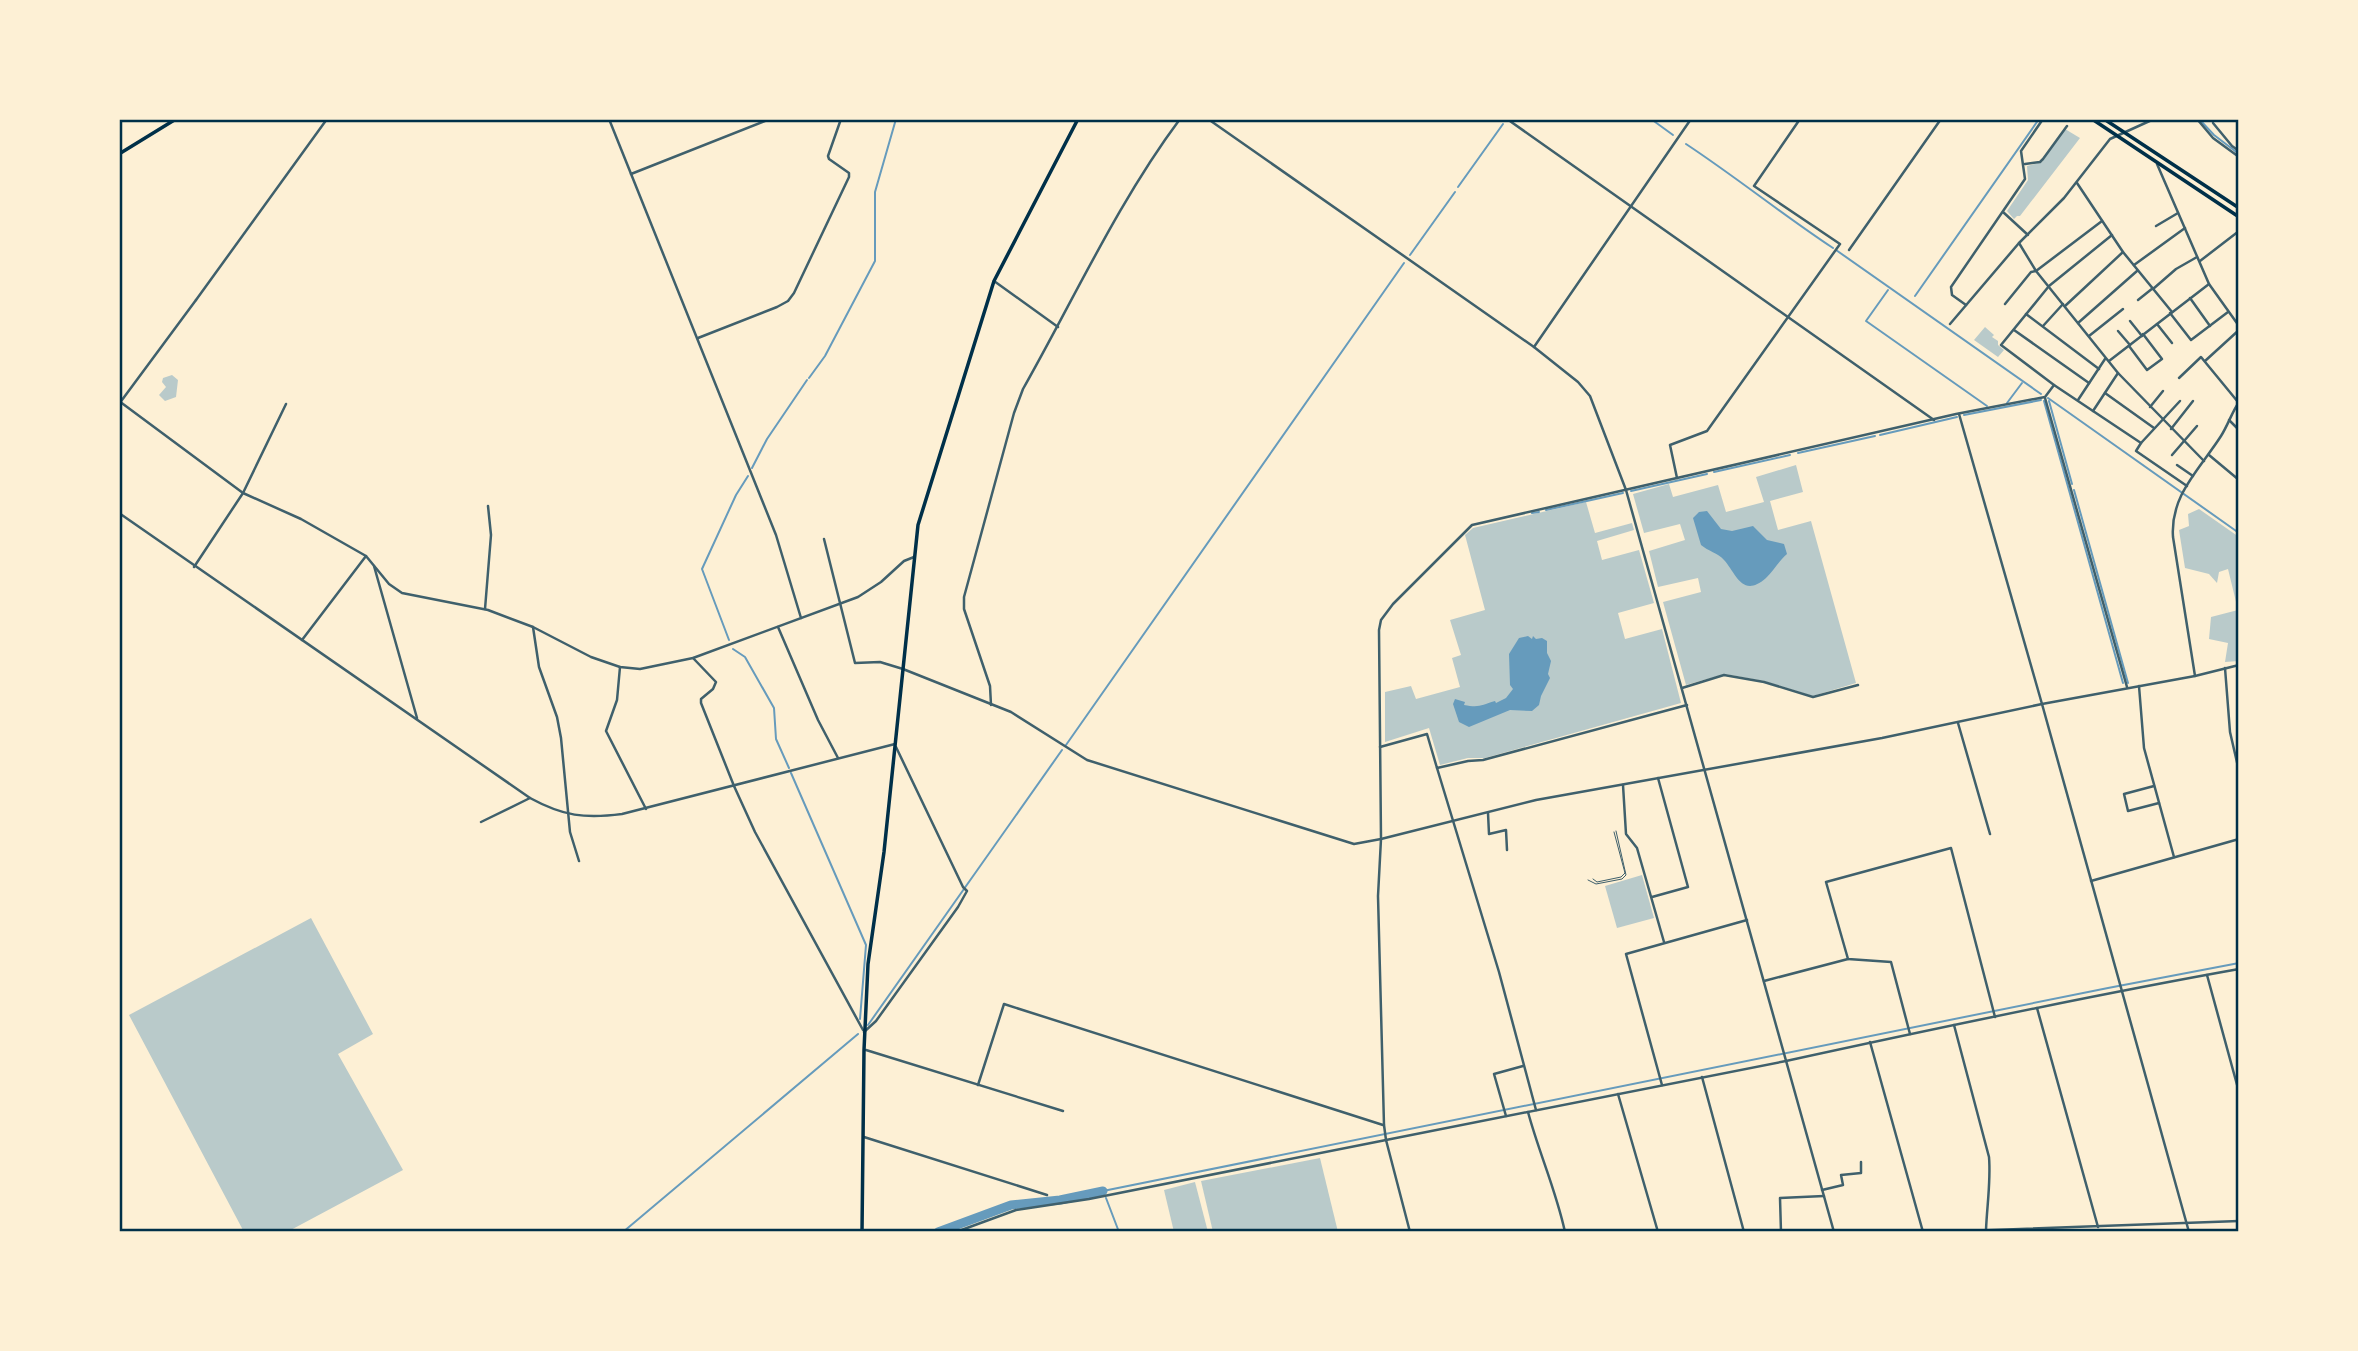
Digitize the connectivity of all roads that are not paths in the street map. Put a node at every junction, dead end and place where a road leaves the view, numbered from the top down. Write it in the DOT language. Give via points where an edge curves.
graph roads {
  1 [pos="176,119"];
  2 [pos="327,119"];
  3 [pos="609,119"];
  4 [pos="770,119"];
  5 [pos="841,119"];
  6 [pos="1078,119"];
  7 [pos="1180,119"];
  8 [pos="1208,119"];
  9 [pos="1507,119"];
  10 [pos="1691,119"];
  11 [pos="1800,119"];
  12 [pos="1941,119"];
  13 [pos="2043,119"];
  14 [pos="2092,119"];
  15 [pos="2104,119"];
  16 [pos="2154,119"];
  17 [pos="2197,119"];
  18 [pos="2213,123"];
  19 [pos="2067,126"];
  20 [pos="2125,133"];
  21 [pos="2117,136"];
  22 [pos="2230,144"];
  23 [pos="2226,148"];
  24 [pos="2239,151"];
  25 [pos="119,154"];
  26 [pos="2239,157"];
  27 [pos="2156,162"];
  28 [pos="2025,164"];
  29 [pos="631,174"];
  30 [pos="2077,183"];
  31 [pos="1630,206"];
  32 [pos="2239,208"];
  33 [pos="2003,212"];
  34 [pos="2178,213"];
  35 [pos="2239,217"];
  36 [pos="2102,221"];
  37 [pos="2156,226"];
  38 [pos="2185,228"];
  39 [pos="2239,231"];
  40 [pos="2028,235"];
  41 [pos="2112,235"];
  42 [pos="2019,243"];
  43 [pos="1849,250"];
  44 [pos="2123,251"];
  45 [pos="2197,257"];
  46 [pos="2200,262"];
  47 [pos="2133,266"];
  48 [pos="2036,271"];
  49 [pos="2137,271"];
  50 [pos="994,282"];
  51 [pos="2209,284"];
  52 [pos="2049,286"];
  53 [pos="2153,288"];
  54 [pos="2190,298"];
  55 [pos="2138,300"];
  56 [pos="1966,304"];
  57 [pos="2005,304"];
  58 [pos="2064,305"];
  59 [pos="2123,309"];
  60 [pos="2171,312"];
  61 [pos="2229,312"];
  62 [pos="2026,314"];
  63 [pos="1787,317"];
  64 [pos="2130,321"];
  65 [pos="2078,323"];
  66 [pos="1950,324"];
  67 [pos="2157,324"];
  68 [pos="2210,326"];
  69 [pos="1058,327"];
  70 [pos="2043,327"];
  71 [pos="2239,328"];
  72 [pos="2013,330"];
  73 [pos="2118,331"];
  74 [pos="2143,335"];
  75 [pos="2089,336"];
  76 [pos="698,338"];
  77 [pos="2172,343"];
  78 [pos="2129,346"];
  79 [pos="1534,347"];
  80 [pos="2108,360"];
  81 [pos="2204,362"];
  82 [pos="2099,369"];
  83 [pos="2118,373"];
  84 [pos="2179,378"];
  85 [pos="2089,383"];
  86 [pos="2054,385"];
  87 [pos="2163,391"];
  88 [pos="2105,393"];
  89 [pos="2045,397"];
  90 [pos="2078,400"];
  91 [pos="2180,401"];
  92 [pos="2193,401"];
  93 [pos="119,402"];
  94 [pos="2239,402"];
  95 [pos="286,404"];
  96 [pos="2150,407"];
  97 [pos="2093,411"];
  98 [pos="1959,414"];
  99 [pos="1934,420"];
  100 [pos="2162,420"];
  101 [pos="2229,420"];
  102 [pos="2197,426"];
  103 [pos="2154,428"];
  104 [pos="2171,429"];
  105 [pos="2239,430"];
  106 [pos="2183,440"];
  107 [pos="2141,443"];
  108 [pos="2172,455"];
  109 [pos="2208,455"];
  110 [pos="2204,461"];
  111 [pos="2177,465"];
  112 [pos="2193,476"];
  113 [pos="1677,478"];
  114 [pos="2239,480"];
  115 [pos="2187,486"];
  116 [pos="1626,490"];
  117 [pos="243,493"];
  118 [pos="488,506"];
  119 [pos="119,513"];
  120 [pos="824,539"];
  121 [pos="366,556"];
  122 [pos="914,556"];
  123 [pos="374,566"];
  124 [pos="194,567"];
  125 [pos="841,603"];
  126 [pos="485,609"];
  127 [pos="801,618"];
  128 [pos="778,626"];
  129 [pos="533,627"];
  130 [pos="302,640"];
  131 [pos="692,658"];
  132 [pos="2239,665"];
  133 [pos="620,667"];
  134 [pos="2225,668"];
  135 [pos="904,669"];
  136 [pos="2195,676"];
  137 [pos="1858,685"];
  138 [pos="2139,685"];
  139 [pos="2127,687"];
  140 [pos="1682,688"];
  141 [pos="2042,704"];
  142 [pos="991,705"];
  143 [pos="1687,705"];
  144 [pos="417,720"];
  145 [pos="1958,723"];
  146 [pos="895,744"];
  147 [pos="1380,747"];
  148 [pos="838,758"];
  149 [pos="1437,768"];
  150 [pos="1706,770"];
  151 [pos="2239,771"];
  152 [pos="1658,778"];
  153 [pos="1623,785"];
  154 [pos="734,786"];
  155 [pos="2154,786"];
  156 [pos="530,798"];
  157 [pos="2159,803"];
  158 [pos="646,809"];
  159 [pos="1488,813"];
  160 [pos="568,814"];
  161 [pos="1452,821"];
  162 [pos="481,822"];
  163 [pos="1990,834"];
  164 [pos="1381,839"];
  165 [pos="2239,839"];
  166 [pos="1507,850"];
  167 [pos="2174,857"];
  168 [pos="579,861"];
  169 [pos="1593,878"];
  170 [pos="1588,880"];
  171 [pos="2091,881"];
  172 [pos="1651,898"];
  173 [pos="1747,920"];
  174 [pos="1664,942"];
  175 [pos="1848,959"];
  176 [pos="2239,969"];
  177 [pos="2207,975"];
  178 [pos="1764,981"];
  179 [pos="2121,991"];
  180 [pos="2037,1008"];
  181 [pos="1996,1017"];
  182 [pos="1954,1025"];
  183 [pos="864,1030"];
  184 [pos="1910,1034"];
  185 [pos="1870,1042"];
  186 [pos="864,1050"];
  187 [pos="1786,1061"];
  188 [pos="1523,1066"];
  189 [pos="1702,1077"];
  190 [pos="1662,1083"];
  191 [pos="978,1085"];
  192 [pos="2239,1092"];
  193 [pos="1618,1094"];
  194 [pos="1536,1110"];
  195 [pos="1063,1111"];
  196 [pos="1528,1111"];
  197 [pos="1506,1116"];
  198 [pos="1384,1125"];
  199 [pos="864,1137"];
  200 [pos="1386,1139"];
  201 [pos="1861,1162"];
  202 [pos="1822,1190"];
  203 [pos="1047,1195"];
  204 [pos="1824,1196"];
  205 [pos="2239,1221"];
  206 [pos="2186,1223"];
  207 [pos="2104,1226"];
  208 [pos="2098,1227"];
  209 [pos="1986,1230"];
  210 [pos="862,1232"];
  211 [pos="956,1232"];
  212 [pos="1410,1232"];
  213 [pos="1565,1232"];
  214 [pos="1658,1232"];
  215 [pos="1744,1232"];
  216 [pos="1781,1232"];
  217 [pos="1834,1232"];
  218 [pos="1923,1232"];
  219 [pos="1938,1232"];
  220 [pos="2103,1232"];
  221 [pos="2189,1232"];
  1 -- 25 [label="main road"];
  2 -- 93 [label="street"];
  3 -- 29 [label="street"];
  4 -- 29 [label="street"];
  5 -- 76 [label="street" via="829,159 849,177 794,293 777,307"];
  6 -- 50 [label="main road"];
  7 -- 69 [label="street" via="1141,176"];
  8 -- 79 [label="street"];
  9 -- 31 [label="street"];
  10 -- 31 [label="street"];
  11 -- 63 [label="street" via="1754,186 1840,244"];
  12 -- 43 [label="street"];
  13 -- 33 [label="street" via="2021,151 2025,179"];
  14 -- 21 [label="main road"];
  15 -- 20 [label="main road"];
  16 -- 20 [label="street"];
  17 -- 23 [label="street"];
  18 -- 22 [label="street"];
  19 -- 28 [label="street" via="2040,162"];
  20 -- 21 [label="street"];
  20 -- 32 [label="main road"];
  21 -- 27 [label="main road"];
  21 -- 30 [label="street"];
  22 -- 23 [label="street"];
  22 -- 24 [label="street"];
  23 -- 26 [label="street"];
  27 -- 34 [label="street"];
  27 -- 35 [label="main road"];
  29 -- 76 [label="street"];
  30 -- 36 [label="street"];
  30 -- 40 [label="street"];
  31 -- 63 [label="street"];
  31 -- 79 [label="street"];
  33 -- 40 [label="street"];
  33 -- 56 [label="street" via="1951,287 1952,295"];
  34 -- 37 [label="street"];
  34 -- 38 [label="street"];
  36 -- 41 [label="street"];
  36 -- 48 [label="street"];
  38 -- 45 [label="street"];
  38 -- 47 [label="street"];
  39 -- 46 [label="street"];
  40 -- 42 [label="street"];
  41 -- 44 [label="street"];
  41 -- 52 [label="street"];
  42 -- 48 [label="street"];
  42 -- 56 [label="street"];
  44 -- 47 [label="street"];
  44 -- 58 [label="street"];
  45 -- 46 [label="street"];
  45 -- 53 [label="street"];
  46 -- 51 [label="street"];
  47 -- 49 [label="street"];
  48 -- 52 [label="street"];
  48 -- 57 [label="street"];
  49 -- 53 [label="street"];
  49 -- 65 [label="street"];
  50 -- 69 [label="street"];
  50 -- 122 [label="main road" via="921,510"];
  51 -- 54 [label="street"];
  51 -- 61 [label="street"];
  52 -- 58 [label="street"];
  52 -- 62 [label="street"];
  53 -- 55 [label="street"];
  53 -- 60 [label="street"];
  54 -- 60 [label="street"];
  54 -- 68 [label="street"];
  56 -- 66 [label="street"];
  58 -- 65 [label="street"];
  58 -- 70 [label="street"];
  59 -- 75 [label="street"];
  60 -- 67 [label="street"];
  60 -- 68 [label="street" via="2191,340"];
  61 -- 68 [label="street"];
  61 -- 71 [label="street"];
  62 -- 70 [label="street"];
  62 -- 72 [label="street"];
  63 -- 99 [label="street"];
  63 -- 113 [label="street" via="1707,431 1670,445"];
  64 -- 74 [label="street"];
  65 -- 75 [label="street"];
  67 -- 74 [label="street"];
  67 -- 77 [label="street"];
  69 -- 142 [label="street" via="1014,413 964,597 990,686"];
  70 -- 82 [label="street"];
  71 -- 81 [label="street"];
  72 -- 85 [label="street"];
  72 -- 86 [label="street" via="2001,345"];
  73 -- 78 [label="street"];
  74 -- 78 [label="street"];
  74 -- 78 [label="street" via="2162,359 2147,370"];
  75 -- 80 [label="street"];
  76 -- 127 [label="street" via="776,535"];
  78 -- 80 [label="street"];
  79 -- 116 [label="street" via="1590,396"];
  80 -- 82 [label="street"];
  80 -- 83 [label="street"];
  81 -- 84 [label="street" via="2201,358"];
  81 -- 94 [label="street"];
  82 -- 85 [label="street"];
  83 -- 88 [label="street"];
  83 -- 96 [label="street"];
  85 -- 90 [label="street"];
  86 -- 89 [label="street"];
  86 -- 90 [label="street"];
  87 -- 96 [label="street"];
  88 -- 97 [label="street"];
  88 -- 103 [label="street"];
  89 -- 98 [label="street"];
  89 -- 139 [label="street"];
  90 -- 97 [label="street"];
  91 -- 100 [label="street"];
  92 -- 104 [label="street"];
  93 -- 117 [label="street"];
  94 -- 101 [label="street"];
  95 -- 117 [label="street"];
  96 -- 100 [label="street"];
  97 -- 107 [label="street"];
  98 -- 99 [label="street"];
  98 -- 141 [label="street"];
  99 -- 113 [label="street"];
  100 -- 103 [label="street"];
  100 -- 104 [label="street"];
  101 -- 105 [label="street"];
  101 -- 109 [label="street"];
  102 -- 106 [label="street"];
  103 -- 107 [label="street"];
  104 -- 106 [label="street"];
  106 -- 108 [label="street"];
  106 -- 110 [label="street"];
  107 -- 115 [label="street" via="2136,451"];
  109 -- 110 [label="street"];
  109 -- 114 [label="street"];
  110 -- 112 [label="street"];
  111 -- 112 [label="street"];
  112 -- 115 [label="street"];
  113 -- 116 [label="street"];
  115 -- 136 [label="street" via="2178,498 2173,527"];
  116 -- 140 [label="street"];
  116 -- 147 [label="street" via="1472,525 1405,591 1381,620 1379,630"];
  117 -- 121 [label="street"];
  117 -- 124 [label="street"];
  118 -- 126 [label="street" via="491,535"];
  119 -- 124 [label="street"];
  120 -- 125 [label="street"];
  121 -- 123 [label="street"];
  121 -- 130 [label="street"];
  122 -- 125 [label="street" via="858,597"];
  122 -- 135 [label="main road"];
  123 -- 126 [label="street" via="402,593"];
  123 -- 144 [label="street"];
  124 -- 130 [label="street"];
  125 -- 127 [label="street"];
  125 -- 135 [label="street" via="855,663 880,662"];
  126 -- 129 [label="street"];
  127 -- 128 [label="street"];
  128 -- 131 [label="street"];
  128 -- 148 [label="street"];
  129 -- 133 [label="street"];
  129 -- 160 [label="street" via="539,667 561,738"];
  130 -- 144 [label="street"];
  131 -- 133 [label="street" via="640,669"];
  131 -- 154 [label="street" via="716,682 701,704"];
  132 -- 134 [label="street"];
  133 -- 158 [label="street" via="617,700 606,731"];
  134 -- 136 [label="street"];
  134 -- 151 [label="street" via="2230,732"];
  135 -- 142 [label="street"];
  135 -- 146 [label="main road"];
  136 -- 138 [label="street"];
  137 -- 140 [label="street" via="1813,697 1724,675"];
  138 -- 139 [label="street"];
  138 -- 155 [label="street" via="2144,748"];
  139 -- 141 [label="street"];
  140 -- 143 [label="street"];
  141 -- 145 [label="street"];
  141 -- 171 [label="street"];
  142 -- 164 [label="street" via="1087,760 1354,844"];
  143 -- 149 [label="street"];
  143 -- 150 [label="street"];
  144 -- 156 [label="street"];
  145 -- 150 [label="street"];
  145 -- 163 [label="street"];
  146 -- 148 [label="street"];
  146 -- 183 [label="main road"];
  146 -- 183 [label="street" via="967,891 876,1021"];
  147 -- 149 [label="street" via="1427,734"];
  147 -- 164 [label="street"];
  148 -- 154 [label="street"];
  149 -- 161 [label="street"];
  150 -- 152 [label="street"];
  150 -- 173 [label="street"];
  152 -- 153 [label="street"];
  152 -- 172 [label="street" via="1688,887"];
  153 -- 159 [label="street"];
  153 -- 172 [label="street" via="1626,834 1637,848"];
  154 -- 158 [label="street"];
  154 -- 183 [label="street"];
  155 -- 157 [label="street"];
  155 -- 157 [label="street" via="2124,794 2128,811"];
  156 -- 160 [label="street"];
  156 -- 162 [label="street"];
  157 -- 167 [label="street"];
  158 -- 160 [label="street" via="606,816"];
  159 -- 161 [label="street"];
  159 -- 166 [label="street" via="1489,834 1506,831"];
  160 -- 168 [label="street"];
  161 -- 164 [label="street"];
  161 -- 188 [label="street"];
  164 -- 198 [label="street" via="1378,896"];
  165 -- 167 [label="street"];
  167 -- 171 [label="street"];
  169 -- 170 [label="lane" via="1597,882 1625,873 1615,832 1626,875 1595,884"];
  171 -- 179 [label="street"];
  172 -- 174 [label="street"];
  173 -- 174 [label="street"];
  173 -- 178 [label="street"];
  174 -- 190 [label="street" via="1626,954"];
  175 -- 178 [label="street"];
  175 -- 181 [label="street" via="1826,882 1951,848"];
  175 -- 184 [label="street" via="1891,962"];
  176 -- 177 [label="street"];
  177 -- 179 [label="street"];
  177 -- 192 [label="street"];
  178 -- 187 [label="street"];
  179 -- 180 [label="street"];
  179 -- 206 [label="street"];
  180 -- 181 [label="street"];
  180 -- 208 [label="street"];
  181 -- 182 [label="street"];
  182 -- 184 [label="street"];
  182 -- 209 [label="street" via="1989,1157"];
  183 -- 186 [label="main road"];
  184 -- 185 [label="street"];
  185 -- 187 [label="street"];
  185 -- 218 [label="street"];
  186 -- 191 [label="street"];
  186 -- 199 [label="main road"];
  187 -- 189 [label="street"];
  187 -- 202 [label="street"];
  188 -- 194 [label="street"];
  188 -- 197 [label="street" via="1494,1074"];
  189 -- 190 [label="street"];
  189 -- 215 [label="street"];
  190 -- 193 [label="street"];
  191 -- 195 [label="street"];
  191 -- 198 [label="street" via="1004,1004"];
  193 -- 194 [label="street"];
  193 -- 214 [label="street"];
  194 -- 196 [label="street"];
  196 -- 197 [label="street"];
  196 -- 213 [label="street"];
  197 -- 200 [label="street"];
  198 -- 200 [label="street"];
  199 -- 203 [label="street"];
  199 -- 210 [label="main road"];
  200 -- 211 [label="street" via="1016,1210"];
  200 -- 212 [label="street"];
  201 -- 202 [label="street" via="1861,1173 1841,1175 1843,1185"];
  202 -- 204 [label="street"];
  204 -- 216 [label="street" via="1780,1198"];
  204 -- 217 [label="street"];
  205 -- 206 [label="street"];
  206 -- 207 [label="street"];
  206 -- 221 [label="street"];
  207 -- 208 [label="street"];
  207 -- 220 [label="street"];
  208 -- 209 [label="street"];
  209 -- 219 [label="street"];
}
